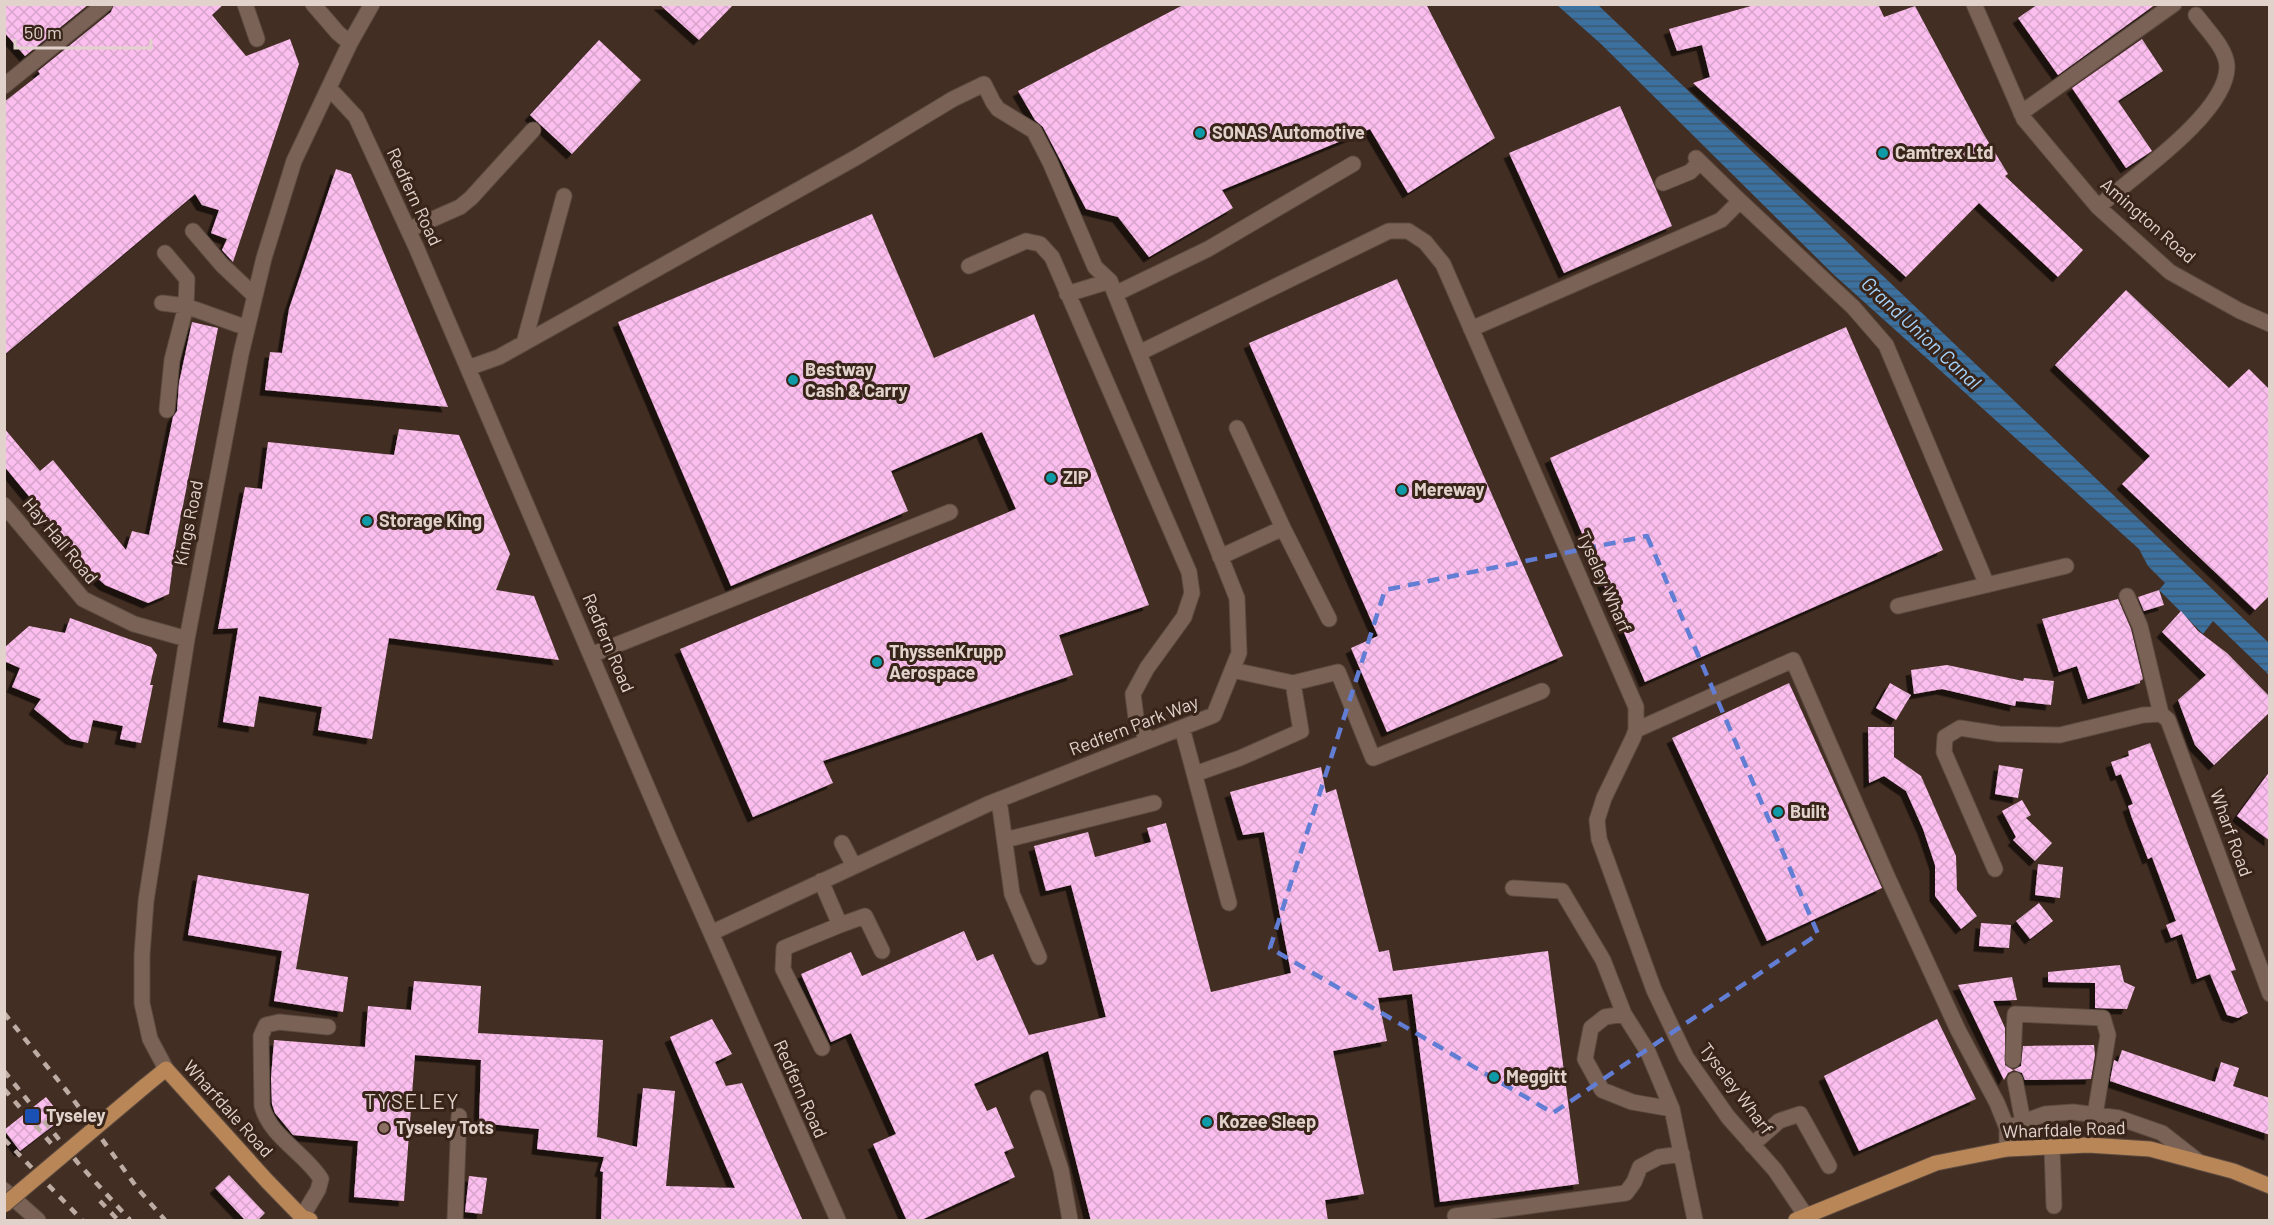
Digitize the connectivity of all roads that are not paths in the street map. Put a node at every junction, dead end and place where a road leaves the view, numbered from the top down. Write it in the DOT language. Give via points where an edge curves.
graph roads {
  1 [pos="105,4"];
  2 [pos="245,4"];
  3 [pos="314,4"];
  4 [pos="372,4"];
  5 [pos="1974,4"];
  6 [pos="2174,4"];
  7 [pos="2196,15"];
  8 [pos="257,39"];
  9 [pos="350,44"];
  10 [pos="5,84"];
  11 [pos="329,88"];
  12 [pos="2022,116"];
  13 [pos="533,130"];
  14 [pos="1353,164"];
  15 [pos="1663,183"];
  16 [pos="564,196"];
  17 [pos="1740,201"];
  18 [pos="2098,207"];
  19 [pos="408,230"];
  20 [pos="193,231"];
  21 [pos="165,253"];
  22 [pos="969,266"];
  23 [pos="1112,287"];
  24 [pos="1067,294"];
  25 [pos="255,296"];
  26 [pos="162,303"];
  27 [pos="186,306"];
  28 [pos="2270,324"];
  29 [pos="247,328"];
  30 [pos="1471,329"];
  31 [pos="524,343"];
  32 [pos="1139,353"];
  33 [pos="468,368"];
  34 [pos="167,410"];
  35 [pos="1238,428"];
  36 [pos="4,505"];
  37 [pos="950,512"];
  38 [pos="1283,528"];
  39 [pos="1220,556"];
  40 [pos="2066,566"];
  41 [pos="1987,585"];
  42 [pos="2127,596"];
  43 [pos="1898,606"];
  44 [pos="1329,619"];
  45 [pos="187,639"];
  46 [pos="591,655"];
  47 [pos="1232,670"];
  48 [pos="1293,683"];
  49 [pos="1542,691"];
  50 [pos="2165,717"];
  51 [pos="1182,728"];
  52 [pos="1636,730"];
  53 [pos="1148,741"];
  54 [pos="1195,774"];
  55 [pos="999,800"];
  56 [pos="1154,803"];
  57 [pos="1005,840"];
  58 [pos="842,843"];
  59 [pos="854,866"];
  60 [pos="1995,870"];
  61 [pos="821,881"];
  62 [pos="1513,888"];
  63 [pos="1229,903"];
  64 [pos="840,924"];
  65 [pos="711,933"];
  66 [pos="882,951"];
  67 [pos="1039,957"];
  68 [pos="2270,994"];
  69 [pos="1624,1014"];
  70 [pos="327,1027"];
  71 [pos="822,1048"];
  72 [pos="2013,1060"];
  73 [pos="166,1069"];
  74 [pos="2015,1080"];
  75 [pos="1038,1098"];
  76 [pos="1672,1109"];
  77 [pos="2095,1115"];
  78 [pos="459,1116"];
  79 [pos="2024,1122"];
  80 [pos="2007,1128"];
  81 [pos="1752,1145"];
  82 [pos="2052,1147"];
  83 [pos="2007,1149"];
  84 [pos="1682,1154"];
  85 [pos="2199,1162"];
  86 [pos="1830,1166"];
  87 [pos="2270,1186"];
  88 [pos="4,1190"];
  89 [pos="4,1205"];
  90 [pos="2054,1206"];
  91 [pos="1455,1216"];
  92 [pos="306,1219"];
  93 [pos="1801,1219"];
  94 [pos="38,1221"];
  95 [pos="455,1221"];
  96 [pos="838,1221"];
  97 [pos="1070,1221"];
  98 [pos="1695,1221"];
  1 -- 10 [label="street"];
  2 -- 8 [label="street"];
  3 -- 9 [label="street"];
  4 -- 9 [label="street, Kings Road"];
  5 -- 12 [label="street, Amington Road"];
  6 -- 12 [label="street"];
  7 -- 18 [label="street" via="2223,52 2227,67 2221,91 2160,156"];
  9 -- 11 [label="street, Kings Road"];
  11 -- 19 [label="street, Redfern Road" via="356,117"];
  11 -- 25 [label="street, Kings Road" via="294,161"];
  12 -- 18 [label="street, Amington Road"];
  13 -- 19 [label="street" via="460,207"];
  14 -- 23 [label="street" via="1208,249"];
  15 -- 17 [label="street" via="1690,172 1698,160"];
  16 -- 31 [label="street"];
  17 -- 30 [label="street" via="1721,220"];
  17 -- 41 [label="street" via="1853,307 1886,345"];
  18 -- 28 [label="street, Amington Road" via="2170,272"];
  19 -- 33 [label="street, Redfern Road"];
  20 -- 25 [label="street" via="222,266"];
  21 -- 27 [label="street" via="187,279"];
  22 -- 24 [label="street" via="1026,241 1040,244 1052,257"];
  23 -- 24 [label="street"];
  23 -- 31 [label="street, Redfern Park Way" via="1095,267 1034,131 998,109 984,84"];
  23 -- 32 [label="street, Redfern Park Way"];
  24 -- 53 [label="street" via="1190,572 1192,593 1184,617 1133,694 1137,718"];
  25 -- 29 [label="street, Kings Road"];
  26 -- 27 [label="street"];
  27 -- 29 [label="street"];
  27 -- 34 [label="street" via="172,360"];
  29 -- 45 [label="street, Kings Road"];
  30 -- 32 [label="street, Tyseley Wharf" via="1443,264 1425,242 1408,231 1389,231"];
  30 -- 52 [label="street, Tyseley Wharf" via="1632,697"];
  31 -- 33 [label="street"];
  32 -- 39 [label="street, Redfern Park Way"];
  33 -- 46 [label="street, Redfern Road"];
  35 -- 38 [label="street"];
  36 -- 45 [label="street, Hay Hall Road" via="82,599 134,624"];
  37 -- 46 [label="street"];
  38 -- 39 [label="street"];
  38 -- 44 [label="street"];
  39 -- 47 [label="street, Redfern Park Way" via="1237,598 1239,653"];
  40 -- 41 [label="street"];
  41 -- 43 [label="street"];
  42 -- 50 [label="street, Wharf Road" via="2140,626"];
  45 -- 73 [label="street, Kings Road" via="146,901 142,955 142,1003 150,1039"];
  46 -- 65 [label="street, Redfern Road"];
  47 -- 48 [label="street"];
  47 -- 51 [label="street, Redfern Park Way" via="1214,715"];
  48 -- 49 [label="street" via="1338,672 1373,758"];
  48 -- 54 [label="street" via="1301,731"];
  50 -- 60 [label="street" via="2143,715 2060,735 1999,734 1959,728 1945,737 1944,752"];
  50 -- 68 [label="street, Wharf Road"];
  51 -- 53 [label="street, Redfern Park Way"];
  51 -- 54 [label="street"];
  52 -- 80 [label="street" via="1793,660 1887,876"];
  52 -- 81 [label="street, Tyseley Wharf" via="1597,820 1599,839 1654,990 1686,1057"];
  53 -- 55 [label="street, Redfern Park Way"];
  54 -- 63 [label="street"];
  55 -- 57 [label="street"];
  55 -- 59 [label="street, Redfern Park Way"];
  56 -- 57 [label="street"];
  57 -- 67 [label="street" via="1012,894"];
  58 -- 59 [label="street"];
  59 -- 61 [label="street, Redfern Park Way"];
  61 -- 64 [label="street"];
  61 -- 65 [label="street, Redfern Park Way"];
  62 -- 69 [label="street" via="1562,891 1603,960"];
  64 -- 66 [label="street" via="866,916"];
  64 -- 71 [label="street" via="784,948 783,969"];
  65 -- 96 [label="street, Redfern Road"];
  69 -- 76 [label="street" via="1648,1052"];
  69 -- 76 [label="street" via="1605,1017 1591,1028 1586,1059 1602,1090 1632,1102"];
  70 -- 92 [label="street" via="279,1022 266,1025 261,1036 265,1117 321,1179"];
  72 -- 77 [label="street" via="2015,1014 2103,1018 2108,1035"];
  73 -- 89 [label="main road, Wharfdale Road, bridge"];
  73 -- 92 [label="main road, Wharfdale Road"];
  74 -- 79 [label="street"];
  75 -- 97 [label="street" via="1061,1170"];
  76 -- 84 [label="street"];
  77 -- 79 [label="street, Wharfdale Road" via="2045,1114"];
  77 -- 85 [label="street, Wharfdale Road" via="2119,1118 2162,1133"];
  78 -- 95 [label="street"];
  79 -- 80 [label="street, Wharfdale Road"];
  80 -- 83 [label="street"];
  81 -- 86 [label="street" via="1779,1121 1800,1114"];
  81 -- 93 [label="street, Tyseley Wharf" via="1775,1170"];
  82 -- 83 [label="main road, Wharfdale Road"];
  82 -- 85 [label="main road, Wharfdale Road" via="2150,1149"];
  82 -- 90 [label="street"];
  83 -- 93 [label="main road, Wharfdale Road" via="1936,1163"];
  84 -- 91 [label="street" via="1640,1167 1626,1193"];
  84 -- 98 [label="street"];
  85 -- 87 [label="main road, Wharfdale Road"];
  88 -- 94 [label="street"];
}
